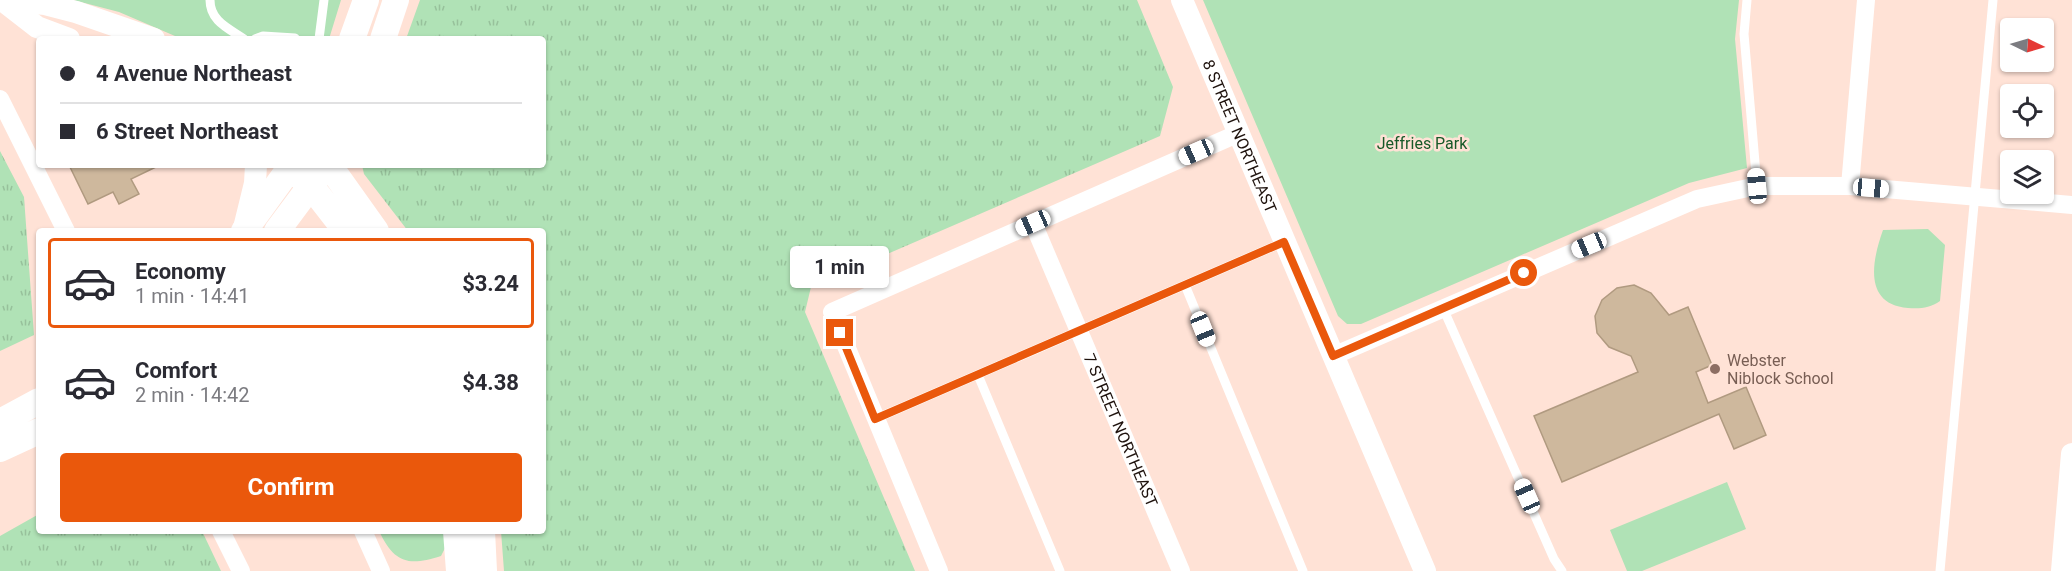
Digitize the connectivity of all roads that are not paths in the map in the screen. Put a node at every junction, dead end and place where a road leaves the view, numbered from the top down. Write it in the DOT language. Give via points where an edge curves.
graph roads {
  1 [pos="210,0"];
  2 [pos="324,0"];
  3 [pos="366,0"];
  4 [pos="396,0"];
  5 [pos="1182,0"];
  6 [pos="1747,0"];
  7 [pos="1866,0"];
  8 [pos="1993,0"];
  9 [pos="2,1"];
  10 [pos="61,36"];
  11 [pos="145,36"];
  12 [pos="239,36"];
  13 [pos="319,36"];
  14 [pos="353,36"];
  15 [pos="384,36"];
  16 [pos="0,99"];
  17 [pos="1237,134"];
  18 [pos="256,168"];
  19 [pos="289,168"];
  20 [pos="292,168"];
  21 [pos="325,168"];
  22 [pos="329,168"];
  23 [pos="312,186"];
  24 [pos="1757,186"];
  25 [pos="1850,186"];
  26 [pos="1976,196"];
  27 [pos="2072,205"];
  28 [pos="1033,223"];
  29 [pos="64,228"];
  30 [pos="244,228"];
  31 [pos="245,228"];
  32 [pos="279,228"];
  33 [pos="344,228"];
  34 [pos="374,228"];
  35 [pos="1284,242"];
  36 [pos="1185,285"];
  37 [pos="1443,308"];
  38 [pos="1079,331"];
  39 [pos="1333,356"];
  40 [pos="978,375"];
  41 [pos="36,404"];
  42 [pos="875,419"];
  43 [pos="36,432"];
  44 [pos="2,439"];
  45 [pos="2072,454"];
  46 [pos="222,534"];
  47 [pos="364,534"];
  48 [pos="456,534"];
  49 [pos="482,534"];
  50 [pos="241,571"];
  51 [pos="381,571"];
  52 [pos="459,571"];
  53 [pos="484,571"];
  54 [pos="939,571"];
  55 [pos="1060,571"];
  56 [pos="1181,571"];
  57 [pos="1303,571"];
  58 [pos="1425,571"];
  59 [pos="1562,571"];
  60 [pos="1940,571"];
  61 [pos="2062,571"];
  1 -- 12 [label="lane" via="215,20"];
  2 -- 13 [label="lane"];
  3 -- 14 [label="main road"];
  4 -- 15 [label="main road"];
  5 -- 17 [label="street, 8 STREET NORTHEAST"];
  6 -- 24 [label="lane" via="1744,34"];
  7 -- 25 [label="street"];
  8 -- 26 [label="lane"];
  9 -- 10 [label="street" via="37,27"];
  9 -- 11 [label="street" via="45,4"];
  16 -- 29 [label="street"];
  17 -- 28 [label="street"];
  17 -- 35 [label="street, 8 STREET NORTHEAST"];
  18 -- 30 [label="street"];
  19 -- 31 [label="main road"];
  20 -- 23 [label="main road"];
  21 -- 23 [label="main road"];
  22 -- 34 [label="main road"];
  23 -- 32 [label="main road"];
  23 -- 33 [label="main road"];
  24 -- 25 [label="street"];
  24 -- 37 [label="street" via="1696,199"];
  25 -- 26 [label="street"];
  26 -- 27 [label="street"];
  26 -- 60 [label="lane"];
  28 -- 38 [label="street, 7 STREET NORTHEAST"];
  28 -- 42 [label="street" via="832,312"];
  35 -- 36 [label="lane"];
  35 -- 39 [label="street, 8 STREET NORTHEAST"];
  36 -- 38 [label="lane"];
  36 -- 57 [label="lane"];
  37 -- 39 [label="street"];
  37 -- 59 [label="lane"];
  38 -- 40 [label="lane"];
  38 -- 56 [label="street, 7 STREET NORTHEAST"];
  39 -- 58 [label="street, 8 STREET NORTHEAST"];
  40 -- 42 [label="lane"];
  40 -- 55 [label="lane"];
  41 -- 44 [label="main road"];
  42 -- 54 [label="street"];
  43 -- 44 [label="main road"];
  45 -- 61 [label="street"];
  46 -- 50 [label="street"];
  47 -- 51 [label="street"];
  48 -- 52 [label="main road"];
  49 -- 53 [label="main road"];
}
